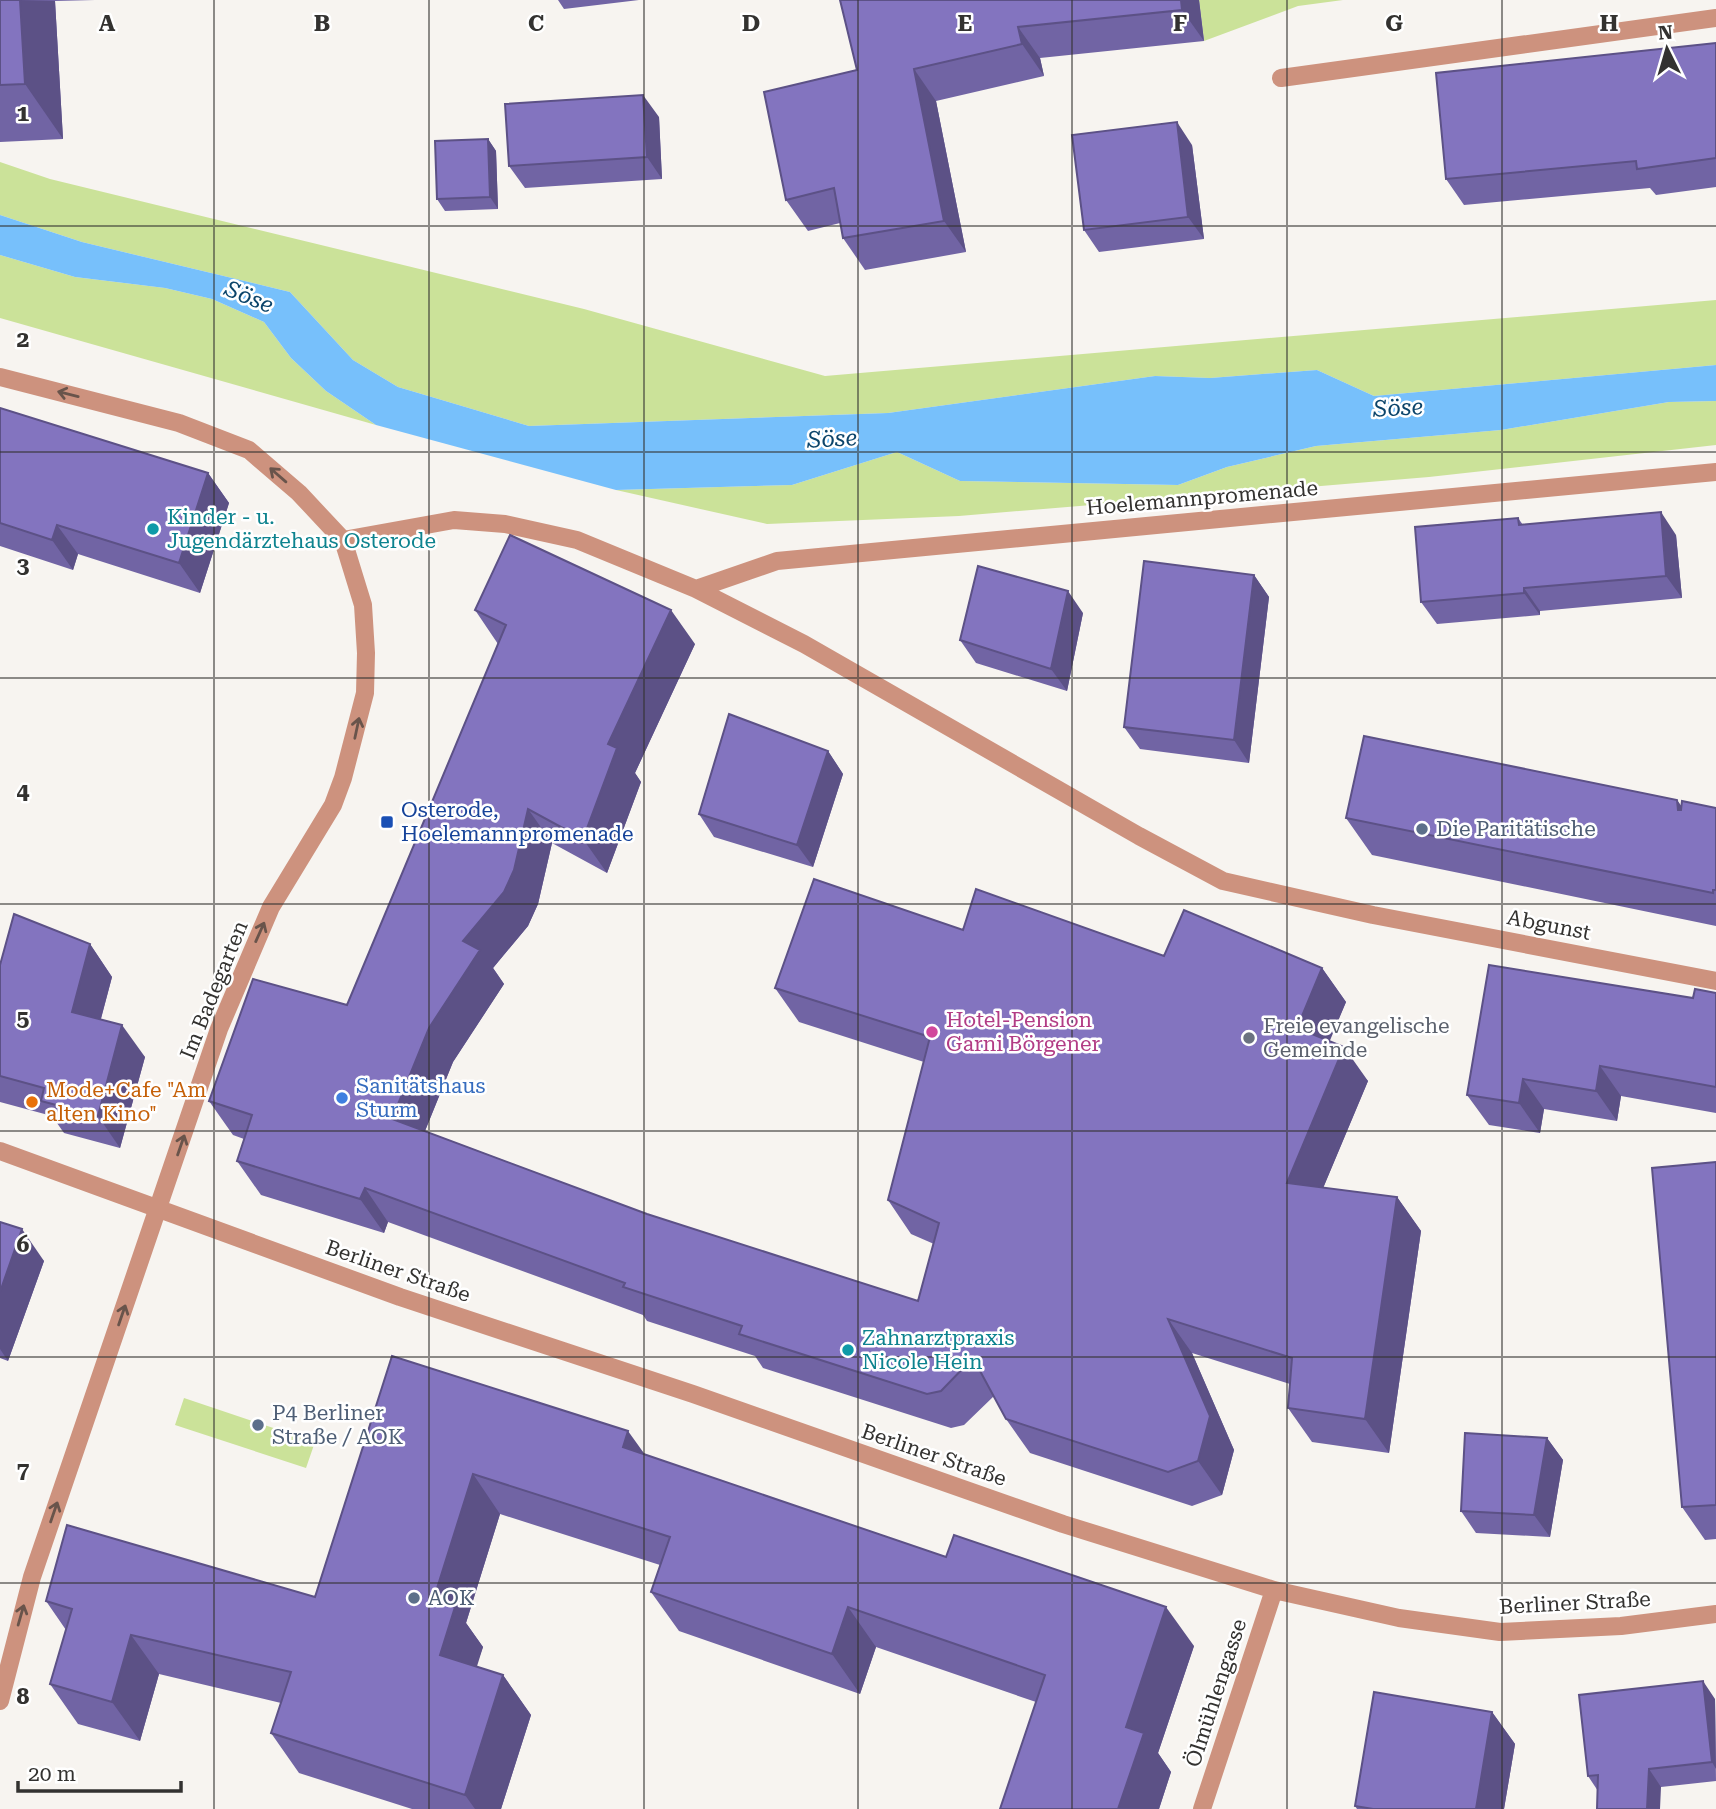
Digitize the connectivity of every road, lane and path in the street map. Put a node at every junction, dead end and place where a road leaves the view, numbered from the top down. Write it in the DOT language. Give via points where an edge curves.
graph roads {
  1 [pos="1716,18"];
  2 [pos="1281,78"];
  3 [pos="0,377"];
  4 [pos="1716,472"];
  5 [pos="343,540"];
  6 [pos="696,589"];
  7 [pos="1716,981"];
  8 [pos="0,1151"];
  9 [pos="159,1210"];
  10 [pos="1274,1590"];
  11 [pos="1716,1614"];
  12 [pos="0,1701"];
  13 [pos="1202,1809"];
  1 -- 2 [label="street"];
  5 -- 3 [label="street, one-way" via="250,450 179,423"];
  4 -- 6 [label="street, Hoelemannpromenade" via="777,561"];
  5 -- 6 [label="street" via="454,520 505,524 577,540"];
  9 -- 5 [label="street, Im Badegarten, one-way" via="219,1030 248,959 271,907 332,804 352,751 365,693 366,653 363,605"];
  6 -- 7 [label="street, Abgunst" via="804,644 1223,881 1373,915"];
  8 -- 9 [label="street, Berliner Straße"];
  9 -- 10 [label="street, Berliner Straße" via="1063,1524"];
  12 -- 9 [label="street, Im Badegarten, one-way" via="32,1577"];
  10 -- 11 [label="street, Berliner Straße" via="1399,1618 1500,1632 1621,1626"];
  10 -- 13 [label="street, Ölmühlengasse"];
}
